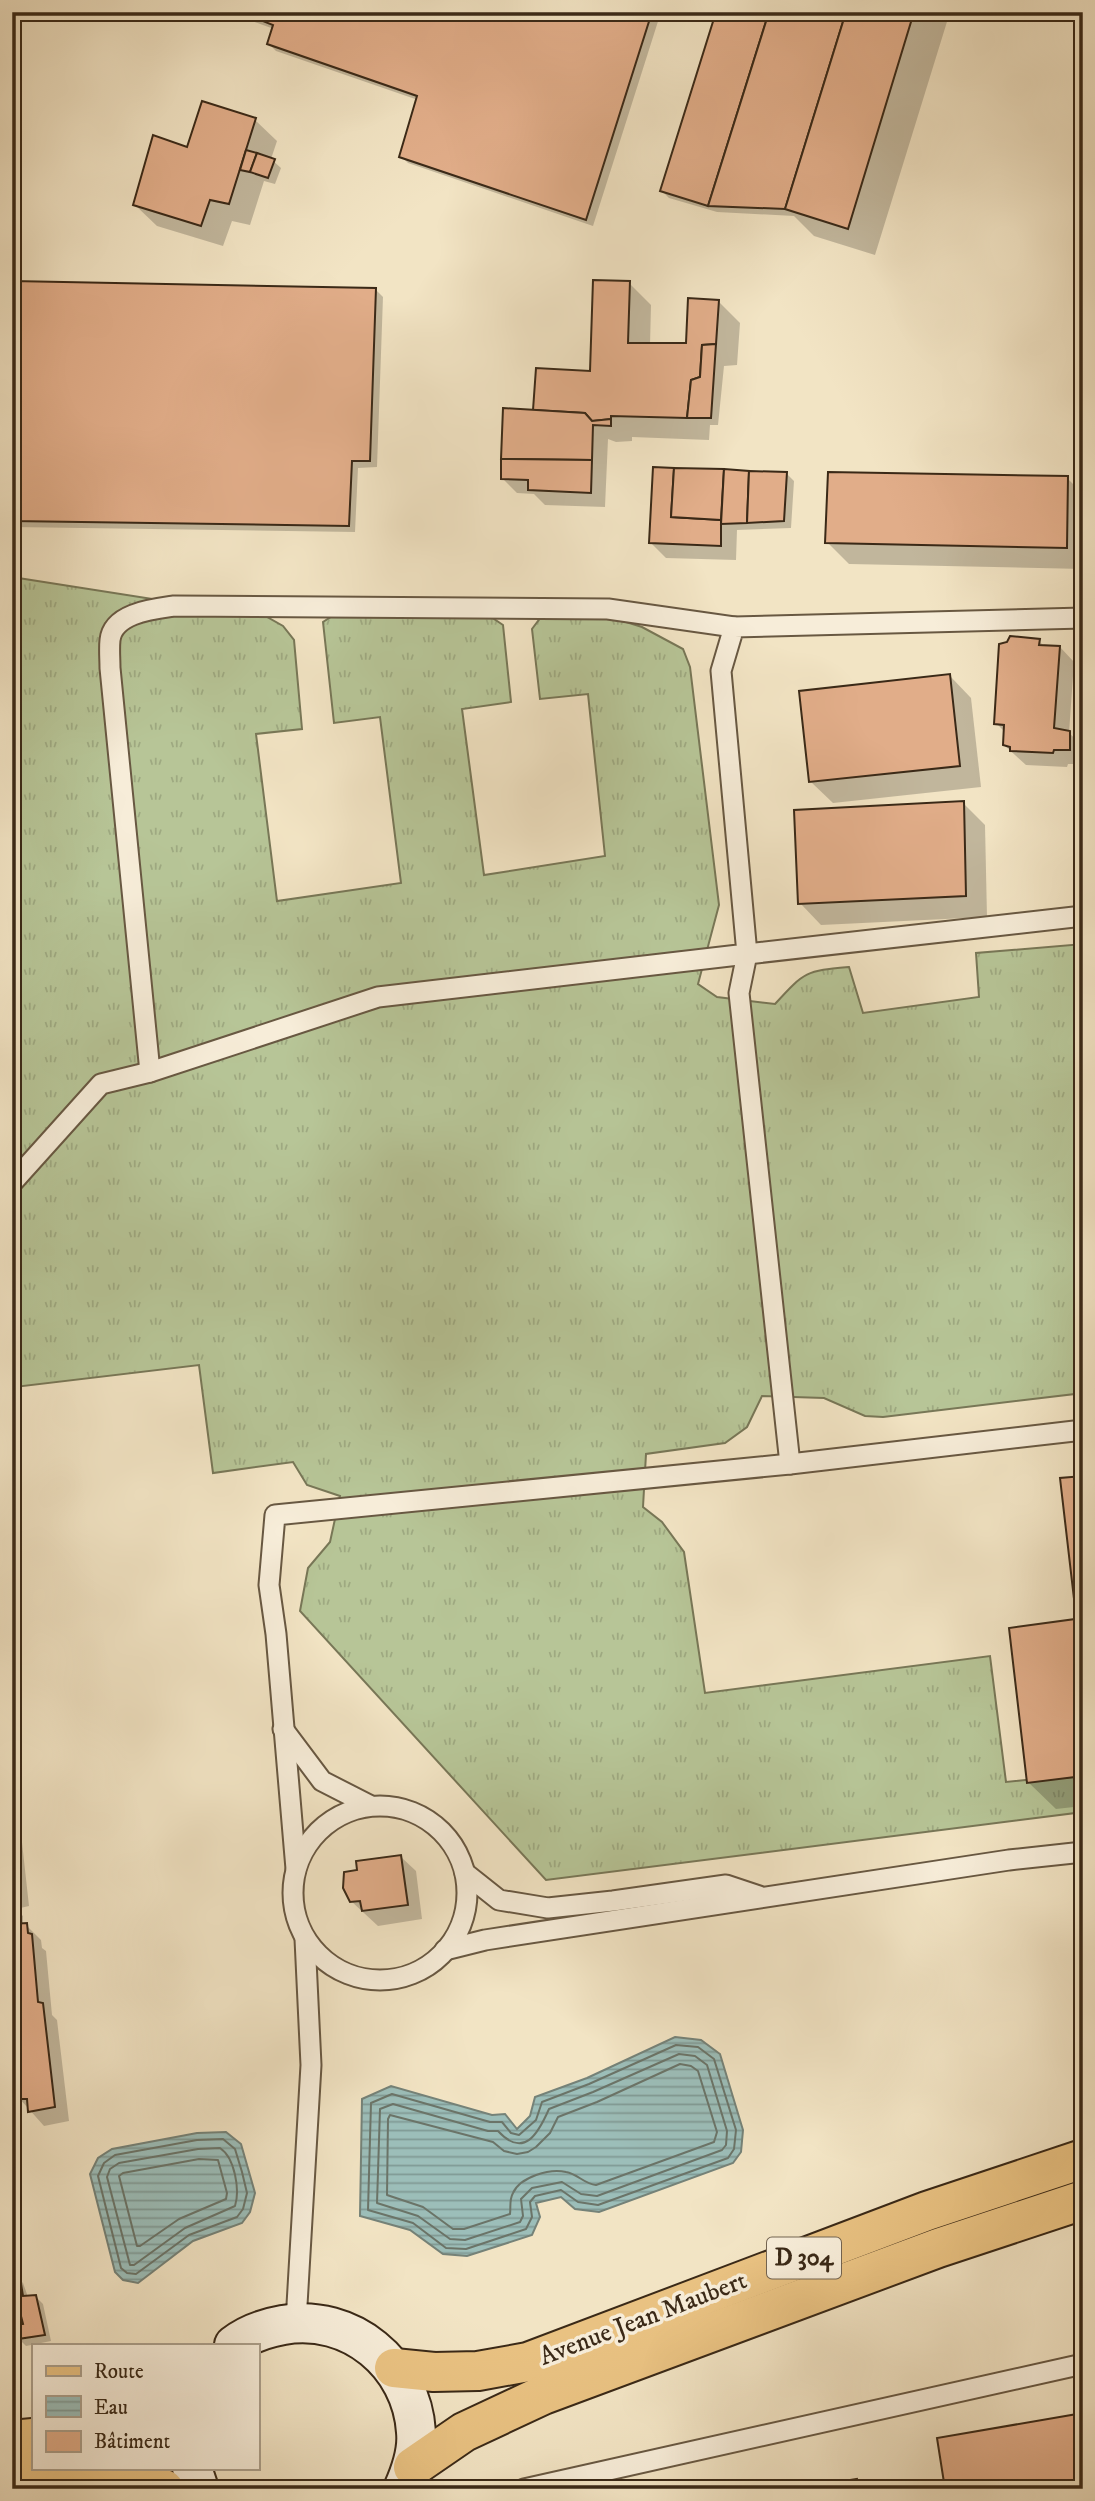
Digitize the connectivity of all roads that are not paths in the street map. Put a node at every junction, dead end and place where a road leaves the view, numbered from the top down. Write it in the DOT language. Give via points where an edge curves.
graph roads {
  1 [pos="1083,618"];
  2 [pos="734,627"];
  3 [pos="1083,916"];
  4 [pos="747,954"];
  5 [pos="150,1073"];
  6 [pos="12,1184"];
  7 [pos="1083,1430"];
  8 [pos="790,1464"];
  9 [pos="284,1729"];
  10 [pos="369,1805"];
  11 [pos="1083,1852"];
  12 [pos="296,1869"];
  13 [pos="466,1873"];
  14 [pos="764,1898"];
  15 [pos="305,1937"];
  16 [pos="445,1950"];
  17 [pos="1083,2159"];
  18 [pos="1083,2200"];
  19 [pos="296,2322"];
  20 [pos="236,2344"];
  21 [pos="1083,2364"];
  22 [pos="394,2368"];
  23 [pos="32,2438"];
  24 [pos="12,2440"];
  25 [pos="12,2470"];
  26 [pos="193,2470"];
  27 [pos="408,2478"];
  28 [pos="164,2489"];
  29 [pos="199,2489"];
  30 [pos="524,2489"];
  1 -- 2 [label="lane"];
  2 -- 4 [label="lane" via="721,671"];
  2 -- 5 [label="lane" via="608,609 174,606 126,617 110,637 110,668"];
  3 -- 4 [label="lane"];
  4 -- 5 [label="lane" via="378,997"];
  4 -- 8 [label="lane" via="739,993"];
  5 -- 6 [label="lane" via="102,1084"];
  7 -- 8 [label="lane"];
  8 -- 9 [label="lane" via="275,1515 269,1585"];
  9 -- 10 [label="lane" via="322,1781"];
  9 -- 12 [label="lane"];
  10 -- 12 [label="lane" via="329,1821 308,1843"];
  10 -- 13 [label="lane" via="413,1812 437,1826"];
  11 -- 14 [label="lane"];
  12 -- 15 [label="lane" via="292,1899"];
  13 -- 14 [label="lane" via="499,1900 548,1908 726,1885"];
  13 -- 16 [label="lane" via="467,1901 460,1928"];
  14 -- 16 [label="lane"];
  15 -- 16 [label="lane" via="316,1953 339,1971 367,1980 397,1979 423,1970"];
  15 -- 19 [label="lane" via="312,2065"];
  17 -- 22 [label="main road, Avenue Jean Maubert / D 304" via="914,2216 528,2362 478,2371"];
  18 -- 27 [label="main road, Avenue Jean Maubert / D 304" via="939,2248 543,2396 464,2432"];
  19 -- 20 [label="main road" via="267,2327"];
  19 -- 22 [label="main road" via="324,2324 351,2333 375,2348"];
  21 -- 30 [label="lane"];
  22 -- 27 [label="main road" via="410,2399 416,2432"];
  23 -- 24 [label="main road"];
  25 -- 28 [label="main road"];
  26 -- 29 [label="main road"];
}
